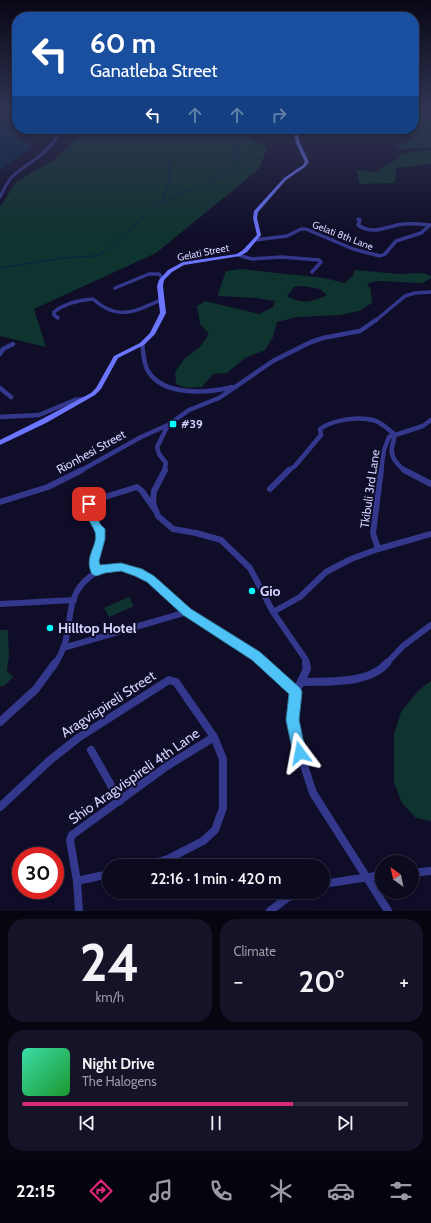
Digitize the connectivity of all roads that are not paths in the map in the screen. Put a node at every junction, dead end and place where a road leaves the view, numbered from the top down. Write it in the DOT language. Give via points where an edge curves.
graph roads {
  1 [pos="42,153"];
  2 [pos="303,153"];
  3 [pos="0,197"];
  4 [pos="358,219"];
  5 [pos="430,225"];
  6 [pos="255,240"];
  7 [pos="238,255"];
  8 [pos="312,272"];
  9 [pos="163,279"];
  10 [pos="115,288"];
  11 [pos="431,292"];
  12 [pos="162,300"];
  13 [pos="58,318"];
  14 [pos="13,344"];
  15 [pos="142,344"];
  16 [pos="2,349"];
  17 [pos="0,354"];
  18 [pos="237,386"];
  19 [pos="0,388"];
  20 [pos="11,397"];
  21 [pos="85,399"];
  22 [pos="0,417"];
  23 [pos="431,420"];
  24 [pos="168,425"];
  25 [pos="394,434"];
  26 [pos="0,443"];
  27 [pos="431,484"];
  28 [pos="270,490"];
  29 [pos="0,502"];
  30 [pos="155,510"];
  31 [pos="431,534"];
  32 [pos="378,549"];
  33 [pos="96,571"];
  34 [pos="74,600"];
  35 [pos="0,604"];
  36 [pos="187,612"];
  37 [pos="273,612"];
  38 [pos="431,625"];
  39 [pos="63,648"];
  40 [pos="301,682"];
  41 [pos="296,692"];
  42 [pos="0,722"];
  43 [pos="214,737"];
  44 [pos="91,750"];
  45 [pos="120,801"];
  46 [pos="0,807"];
  47 [pos="168,859"];
  48 [pos="431,871"];
  49 [pos="419,872"];
  50 [pos="102,876"];
  51 [pos="375,876"];
  52 [pos="365,877"];
  53 [pos="77,881"];
  54 [pos="330,883"];
  55 [pos="286,899"];
  56 [pos="79,911"];
  57 [pos="270,911"];
  58 [pos="388,911"];
  1 -- 3 [label="street" via="14,175"];
  2 -- 6 [label="main road" via="307,162 304,166 285,179 256,212 259,232"];
  4 -- 5 [label="street" via="358,225 368,230 379,231 404,224"];
  5 -- 6 [label="street, Gelati 8th Lane" via="421,233 396,241 380,256 353,249 306,229 287,236"];
  6 -- 7 [label="main road, Gelati Street"];
  7 -- 8 [label="street" via="252,259 282,257 319,260 321,262"];
  7 -- 9 [label="main road, Gelati Street" via="183,264 170,271"];
  9 -- 10 [label="street" via="159,274 149,274"];
  9 -- 12 [label="main road" via="160,286"];
  11 -- 18 [label="street, Rionhesi Street" via="405,296 360,331 311,342 273,361"];
  12 -- 13 [label="street" via="130,312 113,313 98,306 93,299 83,300 58,309 54,312"];
  12 -- 15 [label="main road" via="164,313 152,334"];
  14 -- 16 [label="street"];
  15 -- 18 [label="street" via="148,372 169,386 184,391 205,392"];
  15 -- 21 [label="main road" via="116,357 98,389"];
  16 -- 17 [label="street"];
  18 -- 24 [label="street, Rionhesi Street" via="219,398 190,410"];
  19 -- 20 [label="street"];
  21 -- 22 [label="street" via="74,400 39,415"];
  21 -- 26 [label="main road"];
  23 -- 25 [label="street" via="423,426"];
  24 -- 29 [label="street, Rionhesi Street" via="147,433 62,481"];
  24 -- 30 [label="street" via="157,447 166,468 154,492"];
  25 -- 27 [label="street" via="392,450 399,466"];
  25 -- 28 [label="street" via="368,419 327,424 320,429 321,435"];
  25 -- 32 [label="street, Tkibuli 3rd Lane" via="389,436 384,450 373,533"];
  30 -- 33 [label="street" via="137,487 89,504 96,526 100,529 94,561"];
  30 -- 37 [label="street" via="163,522 173,529 221,540 250,568"];
  31 -- 32 [label="street"];
  32 -- 37 [label="street" via="326,572 300,596"];
  33 -- 34 [label="street" via="77,592"];
  33 -- 36 [label="street" via="121,567 138,572 150,579"];
  34 -- 35 [label="street"];
  34 -- 39 [label="street"];
  36 -- 39 [label="street"];
  36 -- 41 [label="street" via="256,656"];
  37 -- 40 [label="street" via="306,660 308,669"];
  38 -- 40 [label="street" via="403,646 385,666 367,676"];
  39 -- 42 [label="street" via="43,679"];
  40 -- 41 [label="street"];
  41 -- 52 [label="street" via="292,720 313,793"];
  43 -- 45 [label="street, Shio Aragvispireli 4th Lane" via="167,766"];
  43 -- 46 [label="street, Aragvispireli Street" via="176,682 169,680 66,746"];
  43 -- 47 [label="street, Aragvispireli Street" via="223,759 223,808 215,830 203,841"];
  44 -- 45 [label="street"];
  45 -- 53 [label="street, Shio Aragvispireli 4th Lane" via="72,835 70,840"];
  48 -- 49 [label="street"];
  50 -- 53 [label="street"];
  51 -- 52 [label="street"];
  52 -- 54 [label="street"];
  52 -- 58 [label="street"];
  53 -- 56 [label="street, Shio Aragvispireli 4th Lane"];
  55 -- 57 [label="street"];
}
